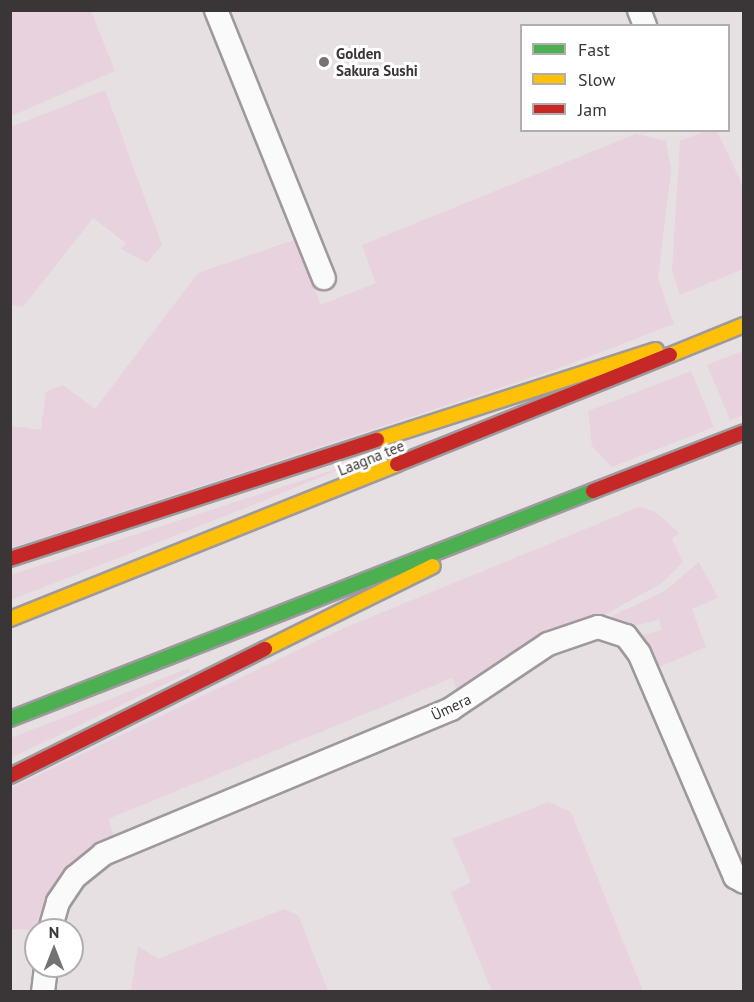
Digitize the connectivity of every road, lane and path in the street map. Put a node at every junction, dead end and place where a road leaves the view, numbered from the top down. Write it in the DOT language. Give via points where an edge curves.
graph roads {
  1 [pos="216,10"];
  2 [pos="324,278"];
  3 [pos="744,325"];
  4 [pos="690,345"];
  5 [pos="744,432"];
  6 [pos="514,522"];
  7 [pos="10,559"];
  8 [pos="10,619"];
  9 [pos="10,719"];
  10 [pos="10,776"];
  11 [pos="744,882"];
  12 [pos="53,918"];
  1 -- 2 [label="street"];
  3 -- 4 [label="main road, Laagna tee"];
  4 -- 7 [label="main road" via="634,352"];
  4 -- 8 [label="main road, Laagna tee"];
  5 -- 6 [label="main road"];
  6 -- 9 [label="main road"];
  6 -- 10 [label="main road" via="358,605"];
  11 -- 12 [label="street, Ümera" via="735,878 639,653 626,636 598,627 548,644 451,709 102,854 75,877 58,902"];
}
